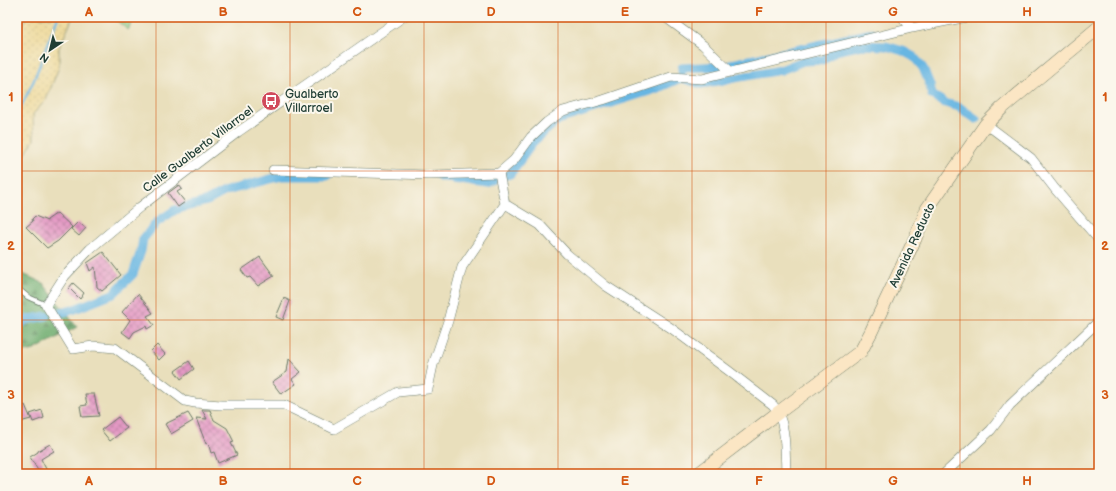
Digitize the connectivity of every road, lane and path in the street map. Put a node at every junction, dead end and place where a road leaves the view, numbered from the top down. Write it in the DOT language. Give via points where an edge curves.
graph roads {
  1 [pos="403,17"];
  2 [pos="665,17"];
  3 [pos="902,17"];
  4 [pos="967,17"];
  5 [pos="1099,27"];
  6 [pos="912,28"];
  7 [pos="731,72"];
  8 [pos="986,124"];
  9 [pos="273,170"];
  10 [pos="499,173"];
  11 [pos="505,204"];
  12 [pos="1099,240"];
  13 [pos="17,288"];
  14 [pos="46,305"];
  15 [pos="1099,321"];
  16 [pos="779,412"];
  17 [pos="698,474"];
  18 [pos="786,474"];
  19 [pos="944,474"];
  1 -- 14 [label="street, Calle Gualberto Villarroel" via="238,132 140,207 90,249 64,277"];
  2 -- 7 [label="street" via="703,45"];
  3 -- 6 [label="street"];
  4 -- 6 [label="street"];
  5 -- 8 [label="main road, Avenida Reducto"];
  6 -- 7 [label="street"];
  7 -- 10 [label="street" via="702,79 671,77 563,111 531,137 514,160"];
  8 -- 12 [label="street" via="1031,158"];
  8 -- 16 [label="main road, Avenida Reducto" via="927,209 861,351"];
  9 -- 10 [label="street" via="429,175"];
  10 -- 11 [label="street"];
  11 -- 14 [label="street" via="462,267 428,389 398,392 334,429 284,405 221,405 185,401 115,348 93,346 74,349"];
  11 -- 16 [label="street" via="540,225 567,254 606,286 671,328 735,375"];
  13 -- 14 [label="lane" via="28,297"];
  15 -- 19 [label="street" via="1010,405 991,430"];
  16 -- 17 [label="main road, Avenida Reducto"];
  16 -- 18 [label="street" via="783,428"];
}
